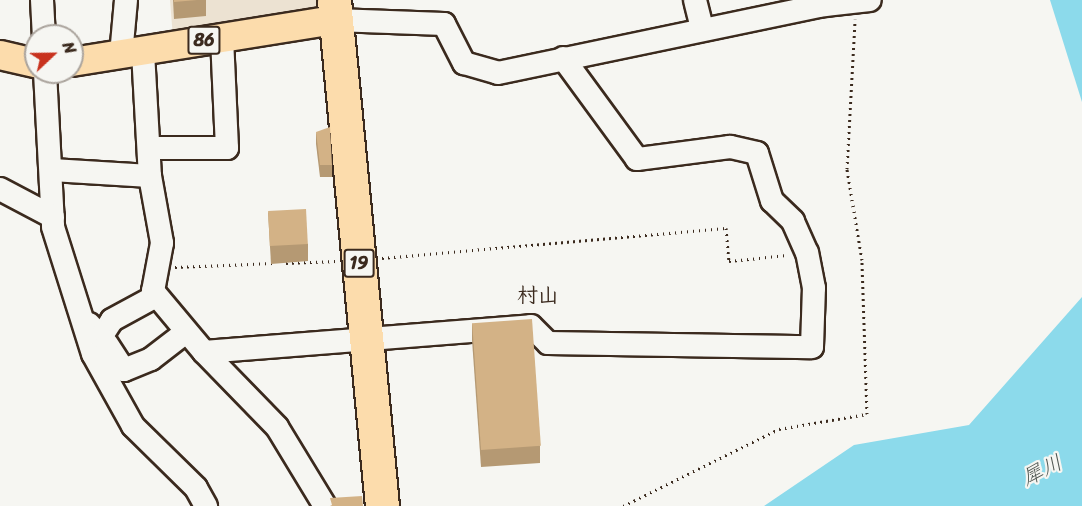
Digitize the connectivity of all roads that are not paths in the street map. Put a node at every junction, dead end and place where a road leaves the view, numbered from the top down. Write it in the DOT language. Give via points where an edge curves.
graph roads {
  1 [pos="42,0"];
  2 [pos="126,0"];
  3 [pos="695,0"];
  4 [pos="870,0"];
  5 [pos="335,10"];
  6 [pos="43,24"];
  7 [pos="702,29"];
  8 [pos="222,38"];
  9 [pos="132,53"];
  10 [pos="0,55"];
  11 [pos="563,58"];
  12 [pos="24,60"];
  13 [pos="84,60"];
  14 [pos="46,84"];
  15 [pos="149,148"];
  16 [pos="52,170"];
  17 [pos="150,176"];
  18 [pos="0,189"];
  19 [pos="53,217"];
  20 [pos="156,296"];
  21 [pos="81,321"];
  22 [pos="186,332"];
  23 [pos="366,338"];
  24 [pos="107,344"];
  25 [pos="204,352"];
  26 [pos="359,505"];
  27 [pos="206,506"];
  28 [pos="325,506"];
  1 -- 6 [label="street"];
  2 -- 9 [label="street"];
  3 -- 7 [label="street"];
  4 -- 7 [label="street"];
  5 -- 8 [label="main road, 86"];
  5 -- 11 [label="street" via="444,24 464,63 488,71"];
  5 -- 23 [label="highway, 19"];
  7 -- 11 [label="street"];
  8 -- 9 [label="main road, 86"];
  8 -- 15 [label="street" via="227,148"];
  9 -- 13 [label="main road, 86"];
  9 -- 15 [label="street"];
  10 -- 12 [label="main road"];
  11 -- 23 [label="street" via="637,159 730,147 757,153 772,201 793,221 807,254 814,288 812,347 548,343 531,326"];
  14 -- 16 [label="street"];
  15 -- 17 [label="street"];
  16 -- 17 [label="street"];
  16 -- 19 [label="street"];
  17 -- 20 [label="street" via="162,243 154,267"];
  18 -- 19 [label="street"];
  19 -- 21 [label="street"];
  20 -- 21 [label="street" via="112,320 101,337"];
  20 -- 22 [label="street"];
  21 -- 27 [label="street" via="114,399"];
  22 -- 24 [label="street" via="151,359 124,370"];
  22 -- 25 [label="street"];
  23 -- 25 [label="street"];
  23 -- 26 [label="highway, 19"];
  25 -- 28 [label="street" via="277,427"];
}
